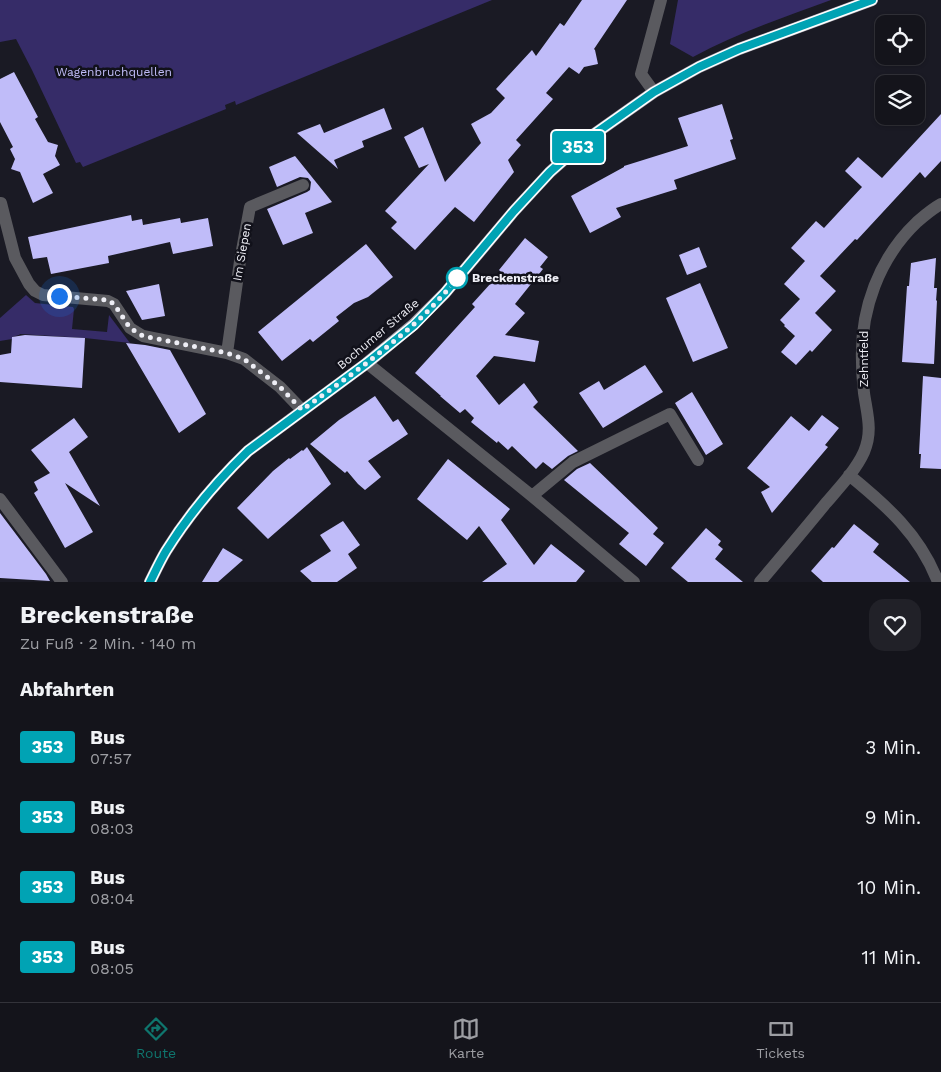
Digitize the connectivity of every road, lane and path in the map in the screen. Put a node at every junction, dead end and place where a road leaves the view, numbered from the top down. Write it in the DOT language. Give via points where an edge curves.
graph roads {
  1 [pos="661,0"];
  2 [pos="872,0"];
  3 [pos="654,92"];
  4 [pos="303,185"];
  5 [pos="1,203"];
  6 [pos="941,204"];
  7 [pos="227,353"];
  8 [pos="367,363"];
  9 [pos="302,410"];
  10 [pos="698,460"];
  11 [pos="850,475"];
  12 [pos="532,496"];
  13 [pos="0,499"];
  14 [pos="62,582"];
  15 [pos="150,582"];
  16 [pos="634,582"];
  17 [pos="760,582"];
  18 [pos="938,582"];
  1 -- 3 [label="street" via="642,74"];
  2 -- 3 [label="main road, Bochumer Straße" via="739,49"];
  3 -- 8 [label="main road, Bochumer Straße" via="586,140 550,172 445,293 414,325"];
  4 -- 7 [label="street, Im Siepen" via="250,207"];
  5 -- 7 [label="street" via="15,258 35,291 108,300 130,328 143,336"];
  6 -- 11 [label="street, Zehntfeld" via="908,231 890,255 870,299 863,330 862,361 870,433 864,452"];
  7 -- 9 [label="street" via="244,359 280,387"];
  8 -- 9 [label="main road, Bochumer Straße"];
  8 -- 12 [label="street"];
  9 -- 15 [label="main road, Bochumer Straße" via="233,465 181,528"];
  10 -- 12 [label="street" via="670,414 573,462"];
  11 -- 17 [label="street, Zehntfeld"];
  11 -- 18 [label="street" via="884,504 912,535"];
  12 -- 16 [label="street"];
  13 -- 14 [label="street"];
}
